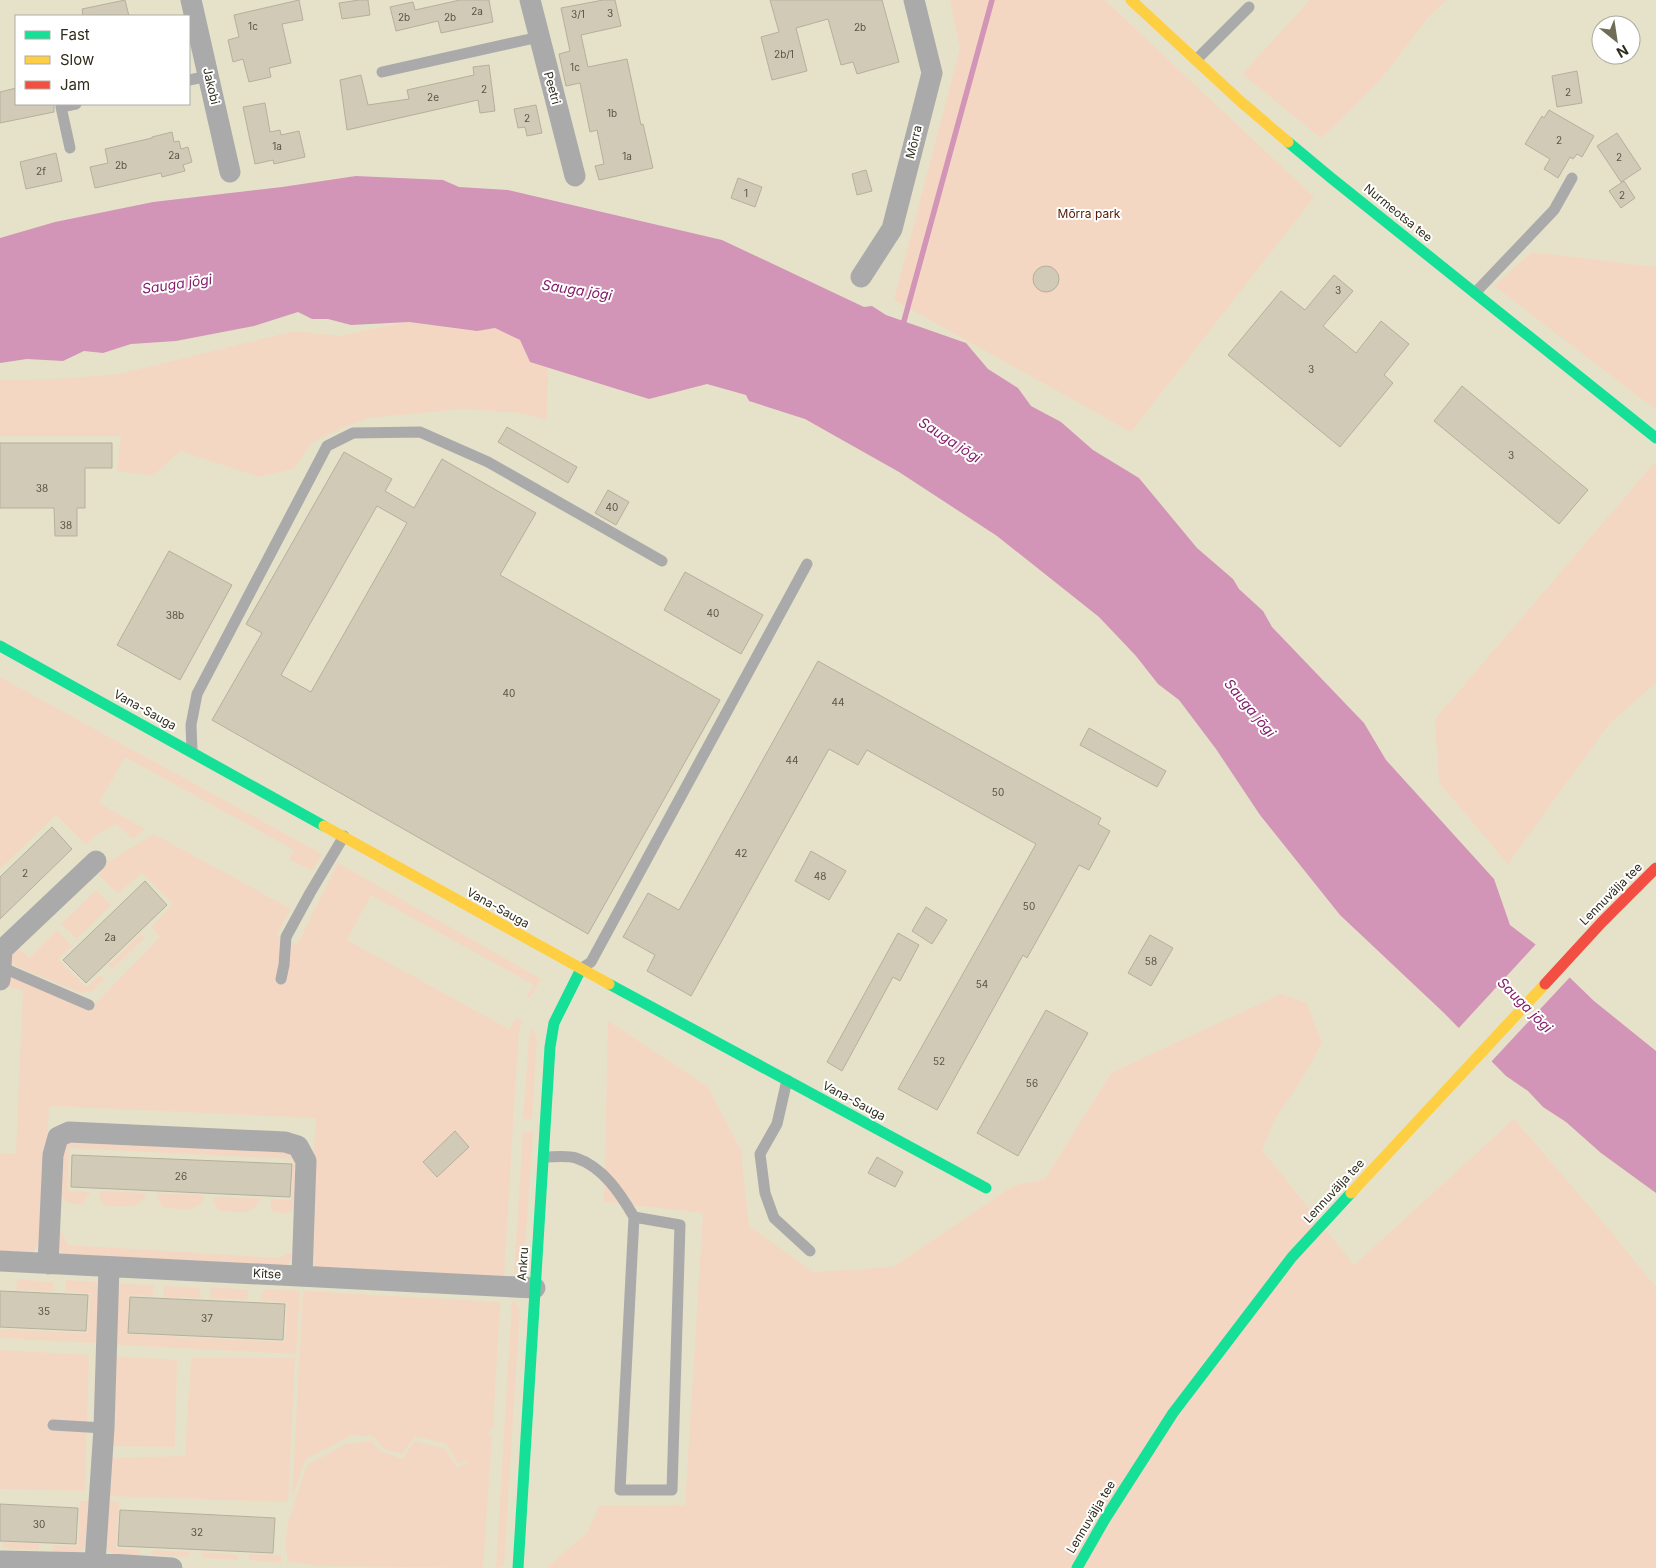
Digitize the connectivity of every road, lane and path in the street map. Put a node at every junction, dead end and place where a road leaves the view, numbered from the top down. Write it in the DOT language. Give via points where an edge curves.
graph roads {
  1 [pos="191,0"];
  2 [pos="530,0"];
  3 [pos="914,0"];
  4 [pos="1131,0"];
  5 [pos="1249,6"];
  6 [pos="539,36"];
  7 [pos="1196,60"];
  8 [pos="382,72"];
  9 [pos="199,78"];
  10 [pos="71,105"];
  11 [pos="70,148"];
  12 [pos="230,172"];
  13 [pos="575,176"];
  14 [pos="1572,178"];
  15 [pos="861,277"];
  16 [pos="1476,293"];
  17 [pos="1656,438"];
  18 [pos="662,561"];
  19 [pos="807,564"];
  20 [pos="0,646"];
  21 [pos="192,752"];
  22 [pos="344,836"];
  23 [pos="96,861"];
  24 [pos="1656,868"];
  25 [pos="1,961"];
  26 [pos="581,969"];
  27 [pos="281,979"];
  28 [pos="89,1005"];
  29 [pos="787,1080"];
  30 [pos="544,1156"];
  31 [pos="986,1188"];
  32 [pos="634,1216"];
  33 [pos="810,1251"];
  34 [pos="0,1261"];
  35 [pos="48,1264"];
  36 [pos="109,1267"];
  37 [pos="302,1276"];
  38 [pos="535,1288"];
  39 [pos="53,1425"];
  40 [pos="104,1428"];
  41 [pos="0,1561"];
  42 [pos="95,1563"];
  43 [pos="159,1568"];
  44 [pos="518,1568"];
  45 [pos="1077,1568"];
  1 -- 9 [label="street, Jakobi"];
  2 -- 6 [label="street, Peetri"];
  3 -- 15 [label="street, Mõrra" via="932,73 892,229"];
  4 -- 7 [label="street, Nurmeotsa tee"];
  5 -- 7 [label="lane"];
  6 -- 8 [label="lane"];
  6 -- 13 [label="street, Peetri"];
  7 -- 16 [label="street, Nurmeotsa tee" via="1315,164"];
  9 -- 12 [label="street, Jakobi"];
  10 -- 11 [label="lane" via="61,107"];
  14 -- 16 [label="lane" via="1554,210"];
  16 -- 17 [label="street, Nurmeotsa tee"];
  18 -- 21 [label="lane" via="488,462 420,432 353,433 327,446 222,644 197,694 191,725"];
  19 -- 26 [label="lane" via="591,962"];
  20 -- 21 [label="street, Vana-Sauga"];
  21 -- 22 [label="street, Vana-Sauga"];
  22 -- 26 [label="street, Vana-Sauga"];
  22 -- 27 [label="lane" via="286,937"];
  23 -- 25 [label="street"];
  24 -- 45 [label="street, Lennuvälja tee" via="1602,922 1292,1257 1173,1414"];
  25 -- 28 [label="lane"];
  26 -- 29 [label="street, Vana-Sauga"];
  26 -- 30 [label="street, Ankru" via="554,1023"];
  29 -- 31 [label="street, Vana-Sauga"];
  29 -- 33 [label="lane" via="777,1124 760,1154 765,1193 774,1218"];
  30 -- 32 [label="lane" via="575,1158 601,1172"];
  30 -- 38 [label="street, Ankru"];
  32 -- 32 [label="lane" via="620,1490 672,1490 680,1225"];
  34 -- 35 [label="street, Kitse"];
  35 -- 36 [label="street, Kitse"];
  35 -- 37 [label="street" via="53,1155 58,1137 69,1132 265,1141 298,1146 306,1161"];
  36 -- 37 [label="street, Kitse"];
  36 -- 40 [label="street"];
  37 -- 38 [label="street, Kitse"];
  38 -- 44 [label="street, Ankru"];
  39 -- 40 [label="lane"];
  40 -- 42 [label="street"];
  41 -- 42 [label="street"];
  42 -- 43 [label="street"];
}
